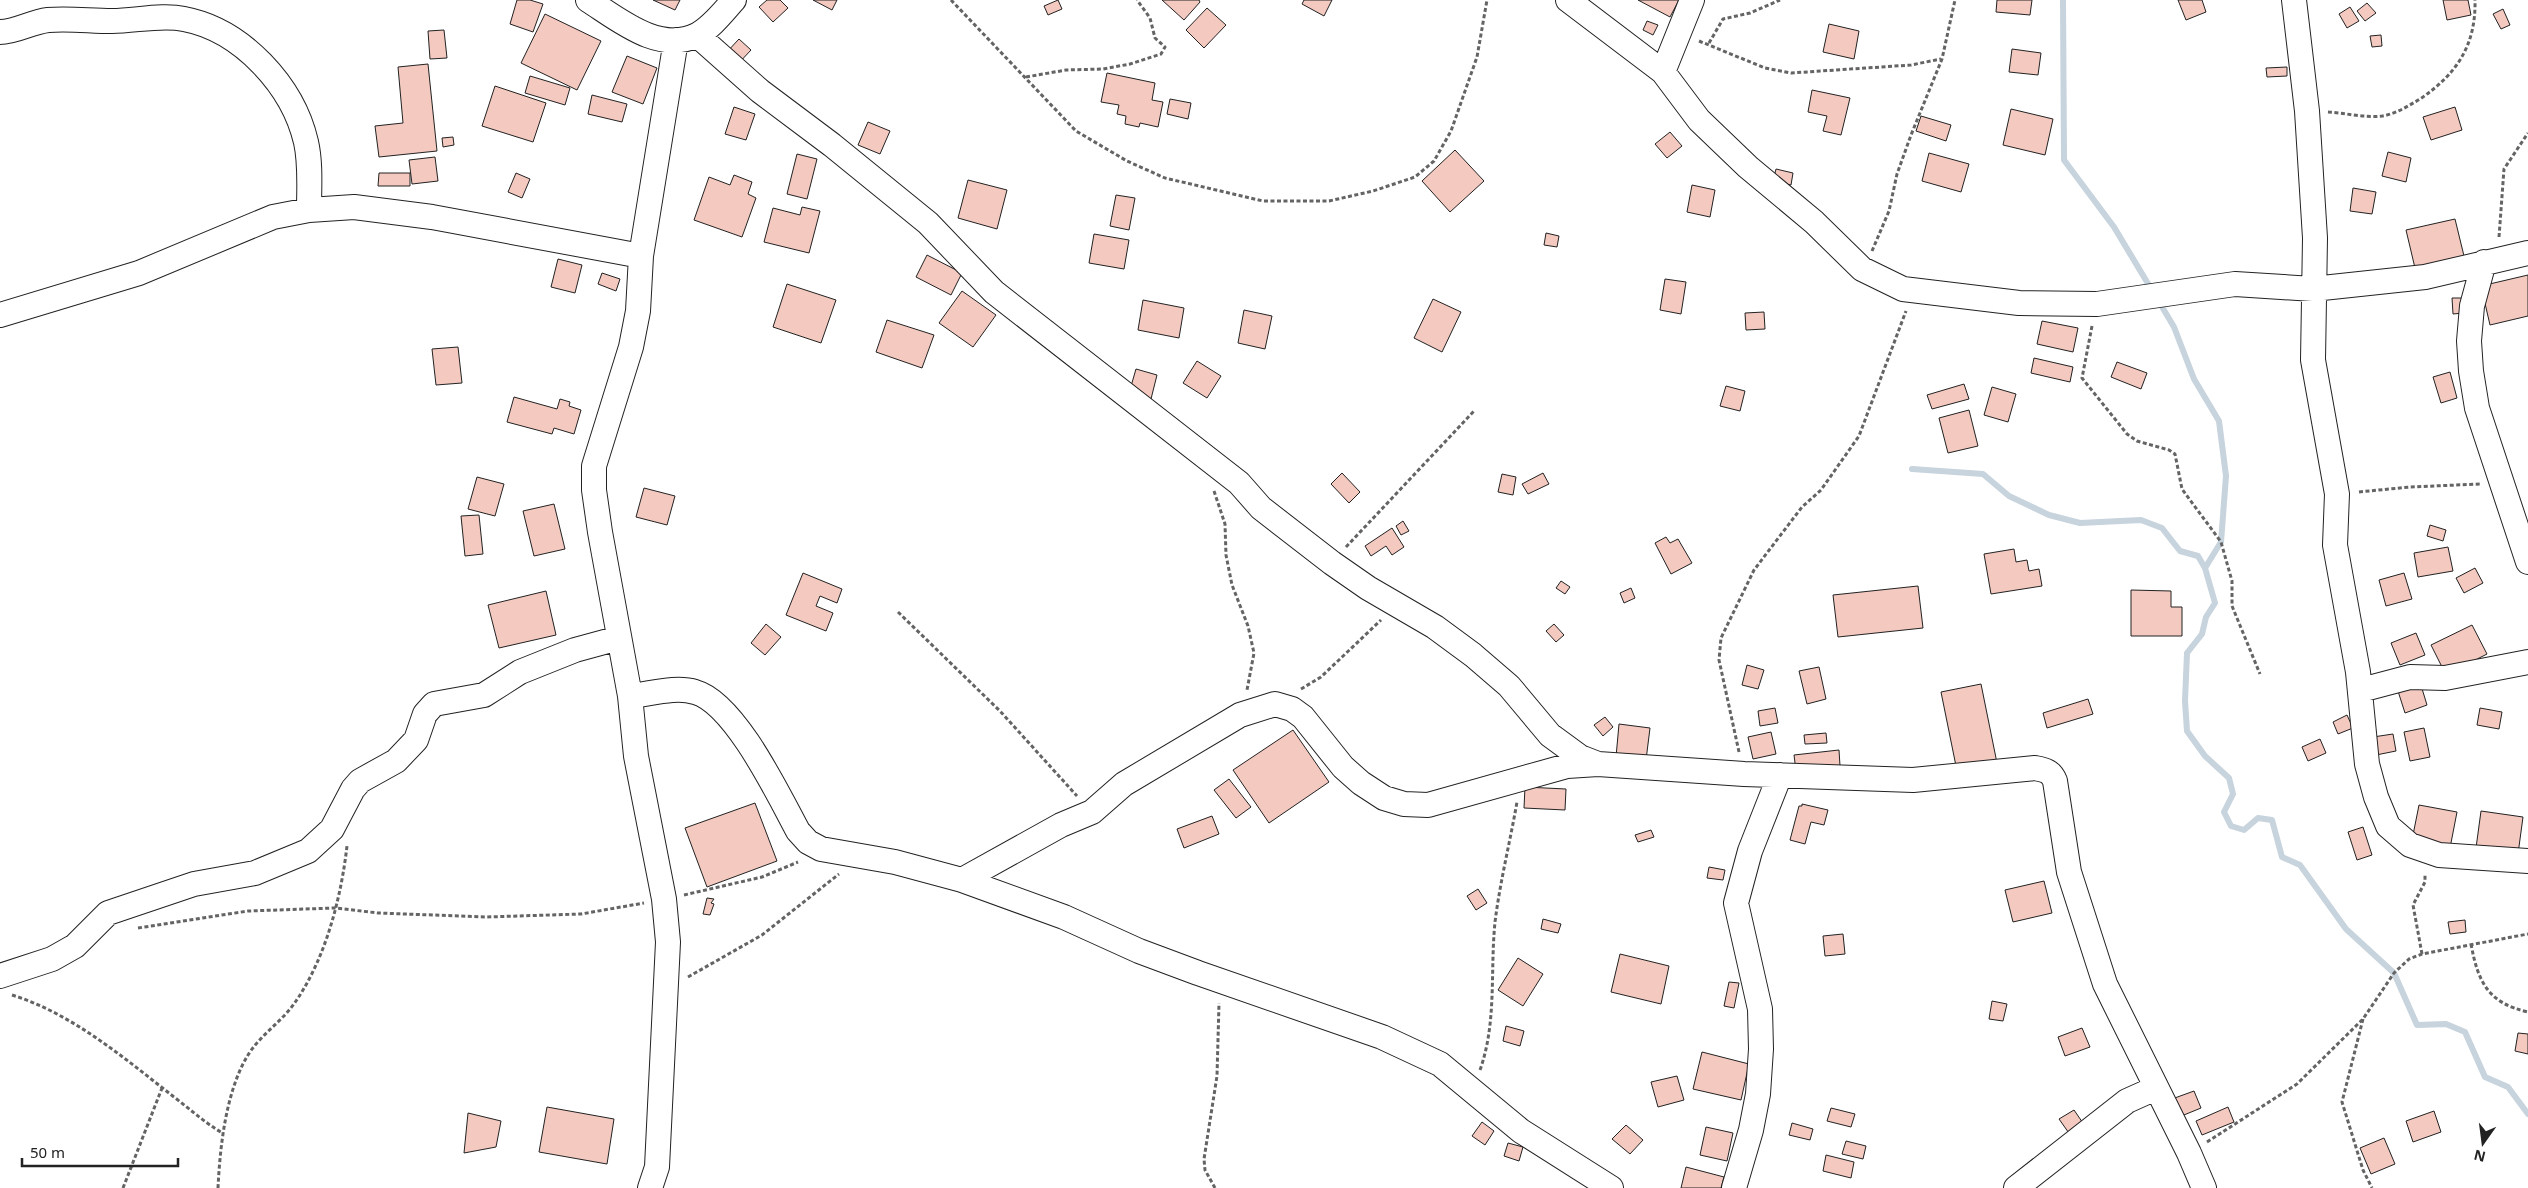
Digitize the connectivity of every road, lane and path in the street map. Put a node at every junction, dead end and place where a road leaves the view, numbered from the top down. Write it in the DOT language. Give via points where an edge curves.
graph roads {
  1 [pos="588,0"];
  2 [pos="734,0"];
  3 [pos="952,0"];
  4 [pos="1137,0"];
  5 [pos="1487,0"];
  6 [pos="1568,0"];
  7 [pos="1692,0"];
  8 [pos="1780,0"];
  9 [pos="1955,0"];
  10 [pos="2294,0"];
  11 [pos="2475,0"];
  12 [pos="0,32"];
  13 [pos="1679,35"];
  14 [pos="687,37"];
  15 [pos="1709,43"];
  16 [pos="1942,59"];
  17 [pos="1663,72"];
  18 [pos="1025,77"];
  19 [pos="2307,111"];
  20 [pos="2528,133"];
  21 [pos="309,210"];
  22 [pos="2528,253"];
  23 [pos="641,256"];
  24 [pos="2490,261"];
  25 [pos="1862,268"];
  26 [pos="1903,289"];
  27 [pos="2313,289"];
  28 [pos="2097,304"];
  29 [pos="0,315"];
  30 [pos="1475,410"];
  31 [pos="1204,457"];
  32 [pos="2505,488"];
  33 [pos="2337,494"];
  34 [pos="2528,562"];
  35 [pos="1332,563"];
  36 [pos="1403,608"];
  37 [pos="898,612"];
  38 [pos="619,638"];
  39 [pos="2528,662"];
  40 [pos="2260,674"];
  41 [pos="2361,690"];
  42 [pos="630,696"];
  43 [pos="1275,704"];
  44 [pos="1240,715"];
  45 [pos="1598,764"];
  46 [pos="1744,774"];
  47 [pos="1780,776"];
  48 [pos="1521,779"];
  49 [pos="1092,812"];
  50 [pos="348,842"];
  51 [pos="2410,844"];
  52 [pos="821,849"];
  53 [pos="866,858"];
  54 [pos="2528,861"];
  55 [pos="962,880"];
  56 [pos="664,899"];
  57 [pos="335,908"];
  58 [pos="135,929"];
  59 [pos="2528,934"];
  60 [pos="2471,944"];
  61 [pos="2422,954"];
  62 [pos="1220,980"];
  63 [pos="4,985"];
  64 [pos="667,987"];
  65 [pos="2528,1012"];
  66 [pos="2363,1019"];
  67 [pos="162,1088"];
  68 [pos="2156,1088"];
  69 [pos="1472,1089"];
  70 [pos="224,1134"];
  71 [pos="2189,1153"];
  72 [pos="1608,1187"];
  73 [pos="123,1188"];
  74 [pos="218,1188"];
  75 [pos="650,1188"];
  76 [pos="1215,1188"];
  77 [pos="1734,1188"];
  78 [pos="2016,1188"];
  79 [pos="2204,1188"];
  80 [pos="2372,1188"];
  1 -- 14 [label="street" via="649,36"];
  2 -- 14 [label="street" via="718,18"];
  3 -- 18 [label="path"];
  4 -- 18 [label="path" via="1150,18 1155,38 1164,47 1161,54 1103,69 1066,70"];
  5 -- 18 [label="path" via="1477,57 1451,131 1434,161 1415,177 1329,201 1263,201 1165,178 1127,161 1076,130"];
  6 -- 17 [label="street"];
  7 -- 13 [label="street"];
  8 -- 15 [label="path" via="1750,13 1723,19"];
  9 -- 16 [label="path"];
  10 -- 19 [label="street"];
  11 -- 19 [label="path" via="2475,18 2466,50 2454,70 2432,91 2397,112 2380,116"];
  12 -- 21 [label="street" via="48,20 183,18 215,28 258,61 295,110 306,143"];
  13 -- 15 [label="path"];
  13 -- 17 [label="street"];
  14 -- 23 [label="street"];
  14 -- 31 [label="street" via="832,145 928,223 994,292"];
  15 -- 16 [label="path" via="1765,68 1791,74 1912,65"];
  16 -- 25 [label="path" via="1911,135 1877,242"];
  17 -- 25 [label="street" via="1699,120 1748,168 1814,222"];
  19 -- 27 [label="street" via="2315,238"];
  20 -- 24 [label="path" via="2504,169 2502,224"];
  21 -- 23 [label="street" via="354,208 432,217"];
  21 -- 29 [label="street" via="273,217 139,273"];
  22 -- 24 [label="street"];
  23 -- 38 [label="street" via="638,310 631,347 594,466 600,532"];
  24 -- 27 [label="street" via="2424,277"];
  24 -- 32 [label="street" via="2472,306 2470,361 2477,408"];
  25 -- 26 [label="street"];
  26 -- 28 [label="street" via="2019,303"];
  26 -- 46 [label="path" via="1907,311 1859,436 1821,490 1802,507 1754,570 1721,638 1719,660"];
  27 -- 28 [label="street" via="2235,284"];
  27 -- 33 [label="street" via="2313,360"];
  28 -- 40 [label="path" via="2082,378 2127,434 2137,441 2175,454 2182,489 2221,542 2232,581 2232,606"];
  30 -- 35 [label="path"];
  31 -- 35 [label="street" via="1239,483 1276,521"];
  31 -- 44 [label="path" via="1225,524 1232,585 1248,626 1254,653"];
  32 -- 33 [label="path" via="2476,484"];
  32 -- 34 [label="street"];
  33 -- 41 [label="street" via="2335,545"];
  35 -- 36 [label="street"];
  36 -- 43 [label="path" via="1387,614 1321,677"];
  36 -- 45 [label="street" via="1435,627 1494,672 1550,735 1580,757"];
  37 -- 49 [label="path" via="1000,711"];
  38 -- 42 [label="street"];
  38 -- 63 [label="street" via="575,650 520,672 484,695 434,704 425,714 416,740 396,762 360,781 332,829 308,851 255,873 194,884 108,913 75,946"];
  39 -- 41 [label="street" via="2445,678 2410,677"];
  41 -- 51 [label="street" via="2367,764 2376,798 2388,826"];
  42 -- 52 [label="street" via="684,690 705,696 745,738 798,832"];
  42 -- 56 [label="street" via="636,756"];
  43 -- 44 [label="street"];
  43 -- 48 [label="street" via="1292,709 1303,718 1343,767 1384,798 1404,804 1428,805"];
  44 -- 49 [label="street" via="1124,784"];
  45 -- 46 [label="street"];
  45 -- 48 [label="street" via="1567,766"];
  46 -- 47 [label="street"];
  47 -- 68 [label="street" via="1913,780 2035,768 2046,770 2052,775 2069,872 2105,984"];
  47 -- 77 [label="street" via="1750,851 1736,902 1760,1009 1761,1049 1758,1094"];
  48 -- 69 [label="path" via="1495,922 1488,1040"];
  49 -- 55 [label="street" via="1061,825"];
  50 -- 57 [label="path"];
  51 -- 54 [label="street" via="2438,855"];
  51 -- 61 [label="path" via="2426,876 2413,905"];
  52 -- 53 [label="street"];
  52 -- 56 [label="path" via="762,877"];
  53 -- 55 [label="street" via="896,862"];
  53 -- 64 [label="path" via="839,874 762,935"];
  55 -- 62 [label="street"];
  56 -- 57 [label="path" via="562,915 427,915"];
  56 -- 64 [label="street" via="668,942"];
  57 -- 58 [label="path" via="248,911"];
  57 -- 70 [label="path" via="317,961 296,1002 248,1055 236,1082"];
  59 -- 60 [label="path"];
  60 -- 61 [label="path"];
  60 -- 65 [label="path" via="2477,972 2493,997"];
  61 -- 66 [label="path" via="2409,959 2394,973"];
  62 -- 69 [label="street" via="1382,1037 1440,1064"];
  62 -- 76 [label="path" via="1217,1076 1204,1159 1205,1170"];
  63 -- 67 [label="path" via="65,1017"];
  64 -- 75 [label="street" via="657,1167"];
  66 -- 71 [label="path" via="2297,1084"];
  66 -- 80 [label="path" via="2342,1102 2363,1170"];
  67 -- 70 [label="path"];
  67 -- 73 [label="path"];
  68 -- 71 [label="street"];
  68 -- 78 [label="street" via="2127,1101"];
  69 -- 72 [label="street" via="1521,1131"];
  70 -- 74 [label="path"];
  71 -- 79 [label="street"];
}
